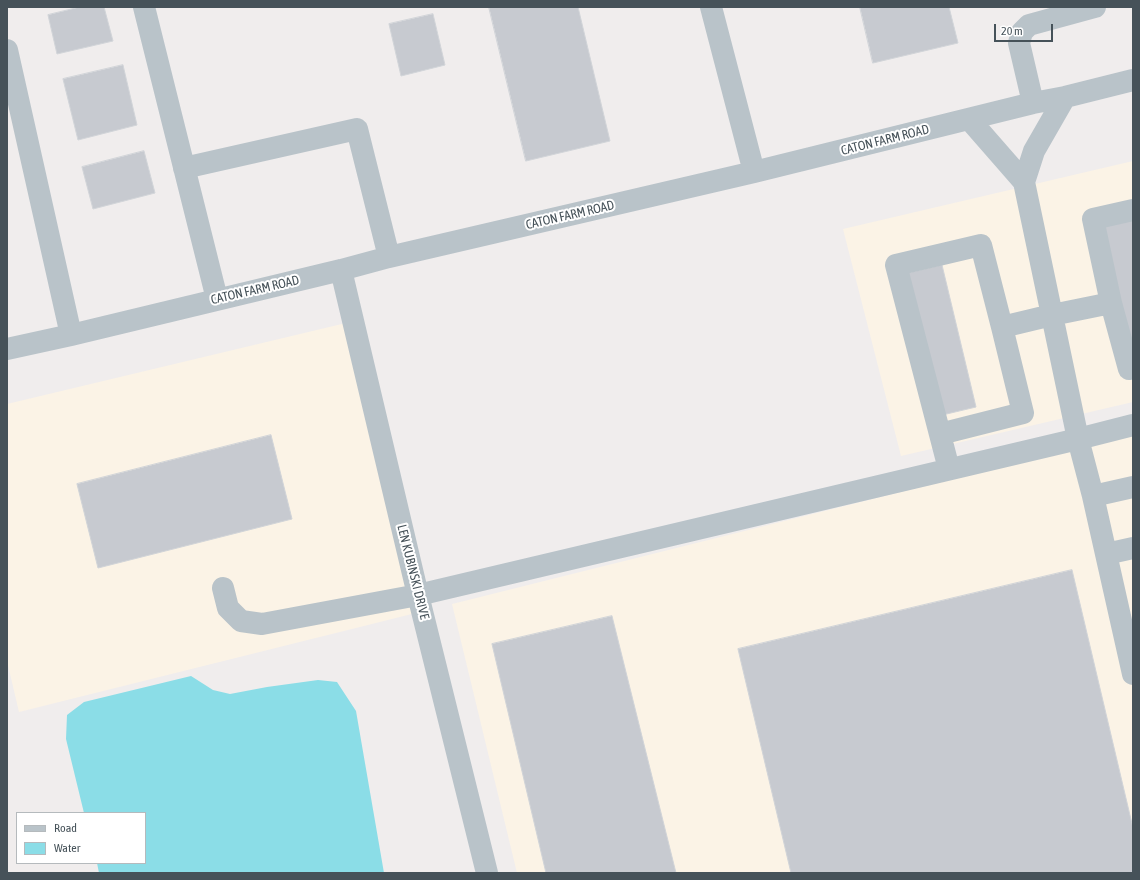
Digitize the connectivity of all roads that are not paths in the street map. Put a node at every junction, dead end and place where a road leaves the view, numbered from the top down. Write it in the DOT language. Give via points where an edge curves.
graph roads {
  1 [pos="144,7"];
  2 [pos="711,7"];
  3 [pos="1095,7"];
  4 [pos="7,50"];
  5 [pos="1133,80"];
  6 [pos="1064,97"];
  7 [pos="1033,103"];
  8 [pos="969,119"];
  9 [pos="184,168"];
  10 [pos="754,172"];
  11 [pos="1024,182"];
  12 [pos="1133,210"];
  13 [pos="388,257"];
  14 [pos="341,270"];
  15 [pos="217,300"];
  16 [pos="1110,303"];
  17 [pos="1052,315"];
  18 [pos="1002,327"];
  19 [pos="71,335"];
  20 [pos="7,349"];
  21 [pos="1133,368"];
  22 [pos="1133,425"];
  23 [pos="940,434"];
  24 [pos="1078,439"];
  25 [pos="949,469"];
  26 [pos="1133,488"];
  27 [pos="1093,496"];
  28 [pos="1133,548"];
  29 [pos="1106,554"];
  30 [pos="223,588"];
  31 [pos="418,595"];
  32 [pos="1133,674"];
  33 [pos="487,873"];
  1 -- 9 [label="street"];
  2 -- 10 [label="street"];
  3 -- 7 [label="street" via="1029,25 1022,32 1019,43"];
  4 -- 19 [label="street"];
  5 -- 6 [label="street, CATON FARM ROAD"];
  6 -- 7 [label="street, CATON FARM ROAD"];
  6 -- 11 [label="street" via="1034,151"];
  7 -- 8 [label="street, CATON FARM ROAD"];
  8 -- 10 [label="street, CATON FARM ROAD"];
  8 -- 11 [label="street"];
  9 -- 13 [label="street" via="356,129"];
  9 -- 15 [label="street"];
  10 -- 13 [label="street, CATON FARM ROAD"];
  11 -- 17 [label="street"];
  12 -- 16 [label="street" via="1093,220"];
  13 -- 14 [label="street, CATON FARM ROAD"];
  14 -- 15 [label="street, CATON FARM ROAD"];
  14 -- 31 [label="street, LEN KUBINSKI DRIVE"];
  15 -- 19 [label="street, CATON FARM ROAD"];
  16 -- 17 [label="street"];
  16 -- 21 [label="street" via="1129,369"];
  17 -- 18 [label="street"];
  17 -- 24 [label="street"];
  18 -- 23 [label="street" via="1023,412"];
  18 -- 23 [label="street" via="981,245 896,265"];
  19 -- 20 [label="street, CATON FARM ROAD"];
  22 -- 24 [label="street"];
  23 -- 25 [label="street"];
  24 -- 25 [label="street"];
  24 -- 27 [label="street"];
  25 -- 31 [label="street"];
  26 -- 27 [label="street"];
  27 -- 29 [label="street"];
  28 -- 29 [label="street"];
  29 -- 32 [label="street"];
  30 -- 31 [label="street" via="228,608 241,622 262,624"];
  31 -- 33 [label="street, LEN KUBINSKI DRIVE"];
}
